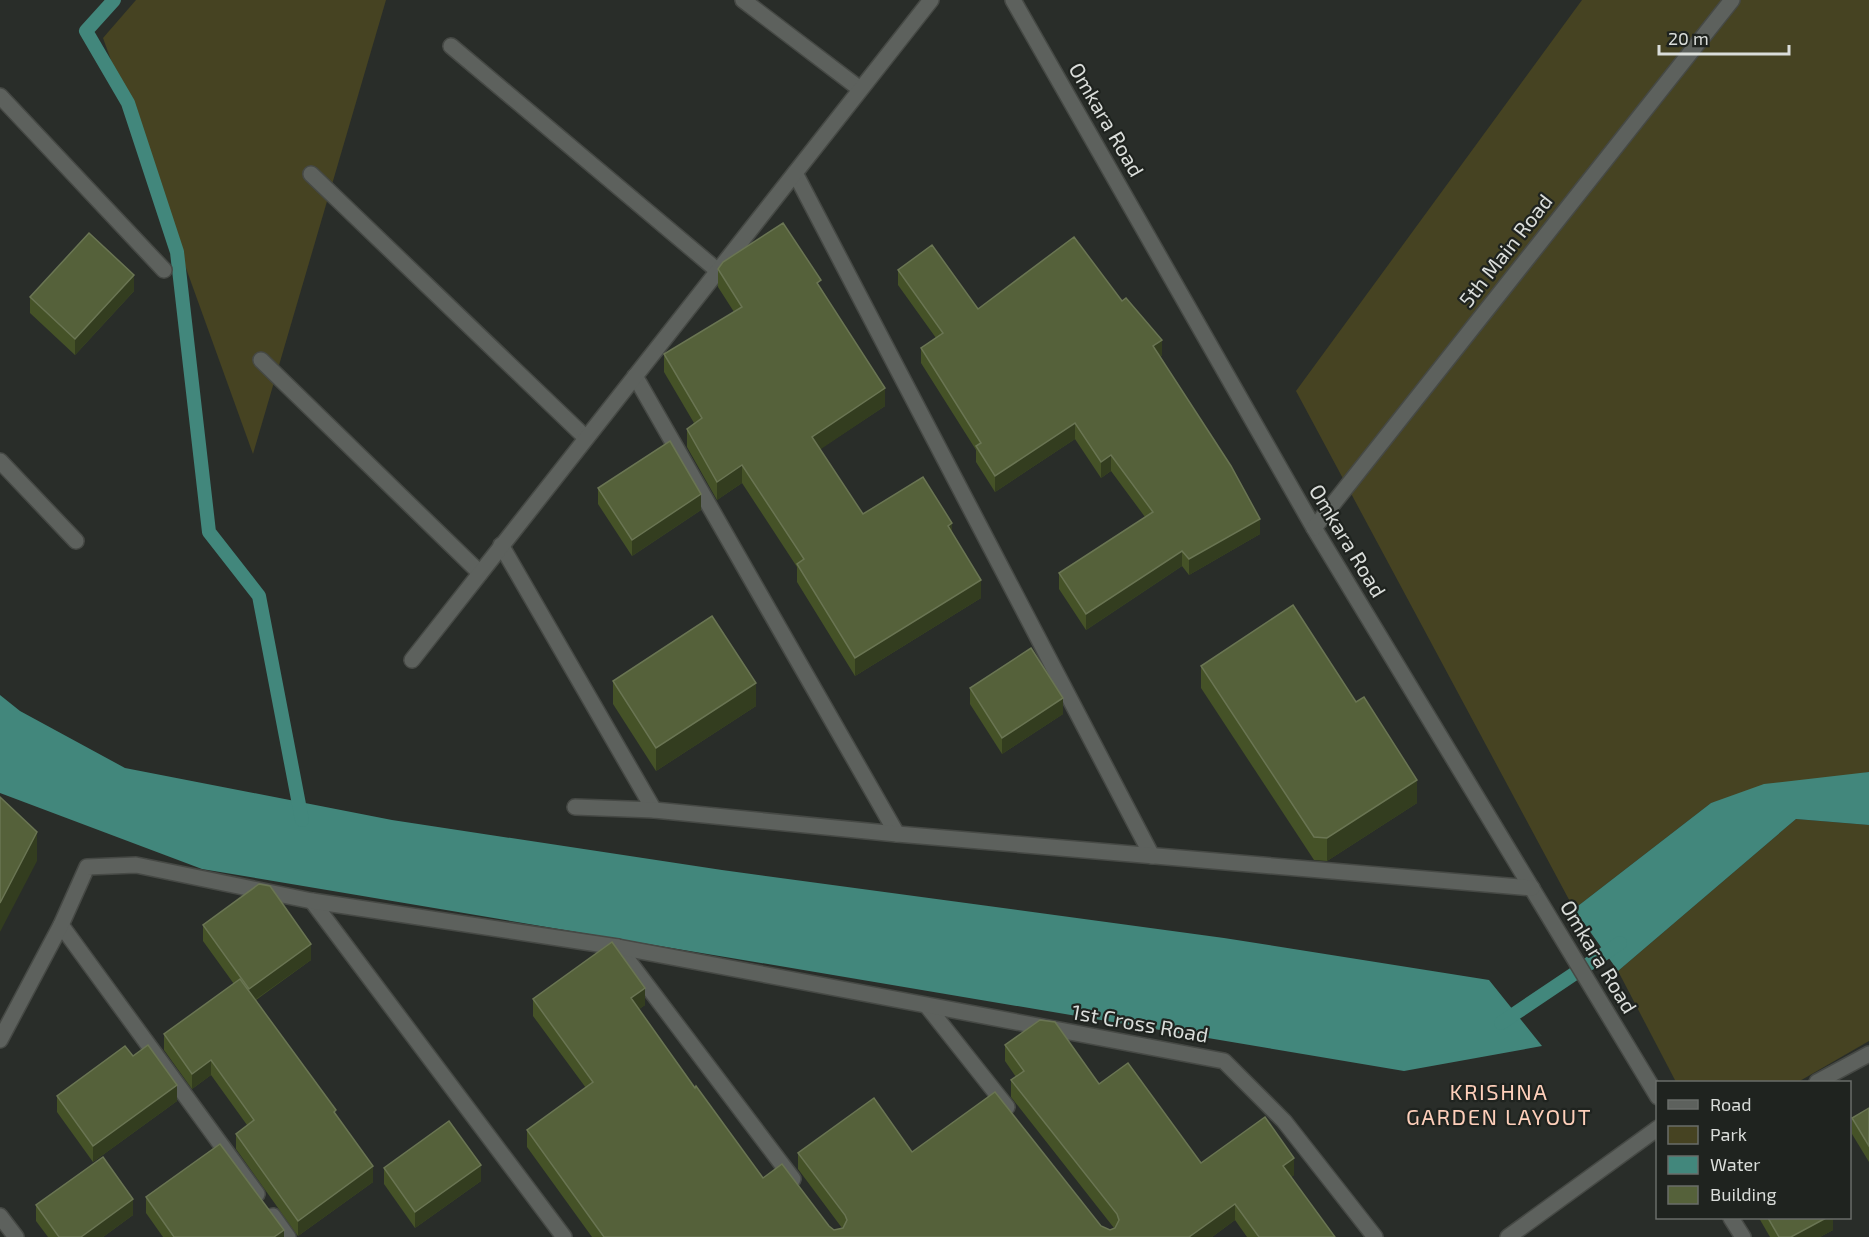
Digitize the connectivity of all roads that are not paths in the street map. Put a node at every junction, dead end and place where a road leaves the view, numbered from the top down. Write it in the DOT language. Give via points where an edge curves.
graph roads {
  1 [pos="743,0"];
  2 [pos="931,0"];
  3 [pos="1013,0"];
  4 [pos="1732,0"];
  5 [pos="451,46"];
  6 [pos="860,90"];
  7 [pos="0,96"];
  8 [pos="795,172"];
  9 [pos="311,174"];
  10 [pos="164,270"];
  11 [pos="718,271"];
  12 [pos="261,360"];
  13 [pos="635,376"];
  14 [pos="586,438"];
  15 [pos="0,461"];
  16 [pos="1314,528"];
  17 [pos="76,541"];
  18 [pos="501,545"];
  19 [pos="480,573"];
  20 [pos="412,660"];
  21 [pos="575,807"];
  22 [pos="654,810"];
  23 [pos="897,834"];
  24 [pos="1152,856"];
  25 [pos="1532,888"];
  26 [pos="312,901"];
  27 [pos="61,925"];
  28 [pos="618,947"];
  29 [pos="927,1006"];
  30 [pos="0,1040"];
  31 [pos="1869,1054"];
  32 [pos="1821,1081"];
  33 [pos="1656,1094"];
  34 [pos="1014,1117"];
  35 [pos="1656,1129"];
  36 [pos="802,1190"];
  37 [pos="0,1216"];
  38 [pos="1732,1219"];
  39 [pos="16,1237"];
  40 [pos="288,1237"];
  41 [pos="564,1237"];
  42 [pos="1375,1237"];
  43 [pos="1508,1237"];
  44 [pos="1743,1237"];
  1 -- 6 [label="street"];
  2 -- 6 [label="street"];
  3 -- 16 [label="street, Omkara Road"];
  4 -- 16 [label="street, 5th Main Road"];
  5 -- 11 [label="street"];
  6 -- 8 [label="street"];
  7 -- 10 [label="street"];
  8 -- 11 [label="street"];
  8 -- 24 [label="street"];
  9 -- 14 [label="street"];
  11 -- 13 [label="street"];
  12 -- 19 [label="street"];
  13 -- 14 [label="street"];
  13 -- 23 [label="street"];
  14 -- 18 [label="street"];
  15 -- 17 [label="street"];
  16 -- 25 [label="street, Omkara Road"];
  18 -- 19 [label="street"];
  18 -- 22 [label="street"];
  19 -- 20 [label="street"];
  21 -- 22 [label="street"];
  22 -- 23 [label="street"];
  23 -- 24 [label="street"];
  24 -- 25 [label="street"];
  25 -- 33 [label="street, Omkara Road"];
  26 -- 27 [label="street, 1st Cross Road" via="136,865 87,867"];
  26 -- 28 [label="street, 1st Cross Road"];
  26 -- 41 [label="street"];
  27 -- 30 [label="street"];
  27 -- 40 [label="street"];
  28 -- 29 [label="street, 1st Cross Road"];
  28 -- 36 [label="street"];
  29 -- 34 [label="street"];
  29 -- 42 [label="street, 1st Cross Road" via="1224,1060 1284,1121"];
  31 -- 32 [label="street"];
  35 -- 43 [label="street"];
  37 -- 39 [label="street"];
  38 -- 44 [label="street"];
}
